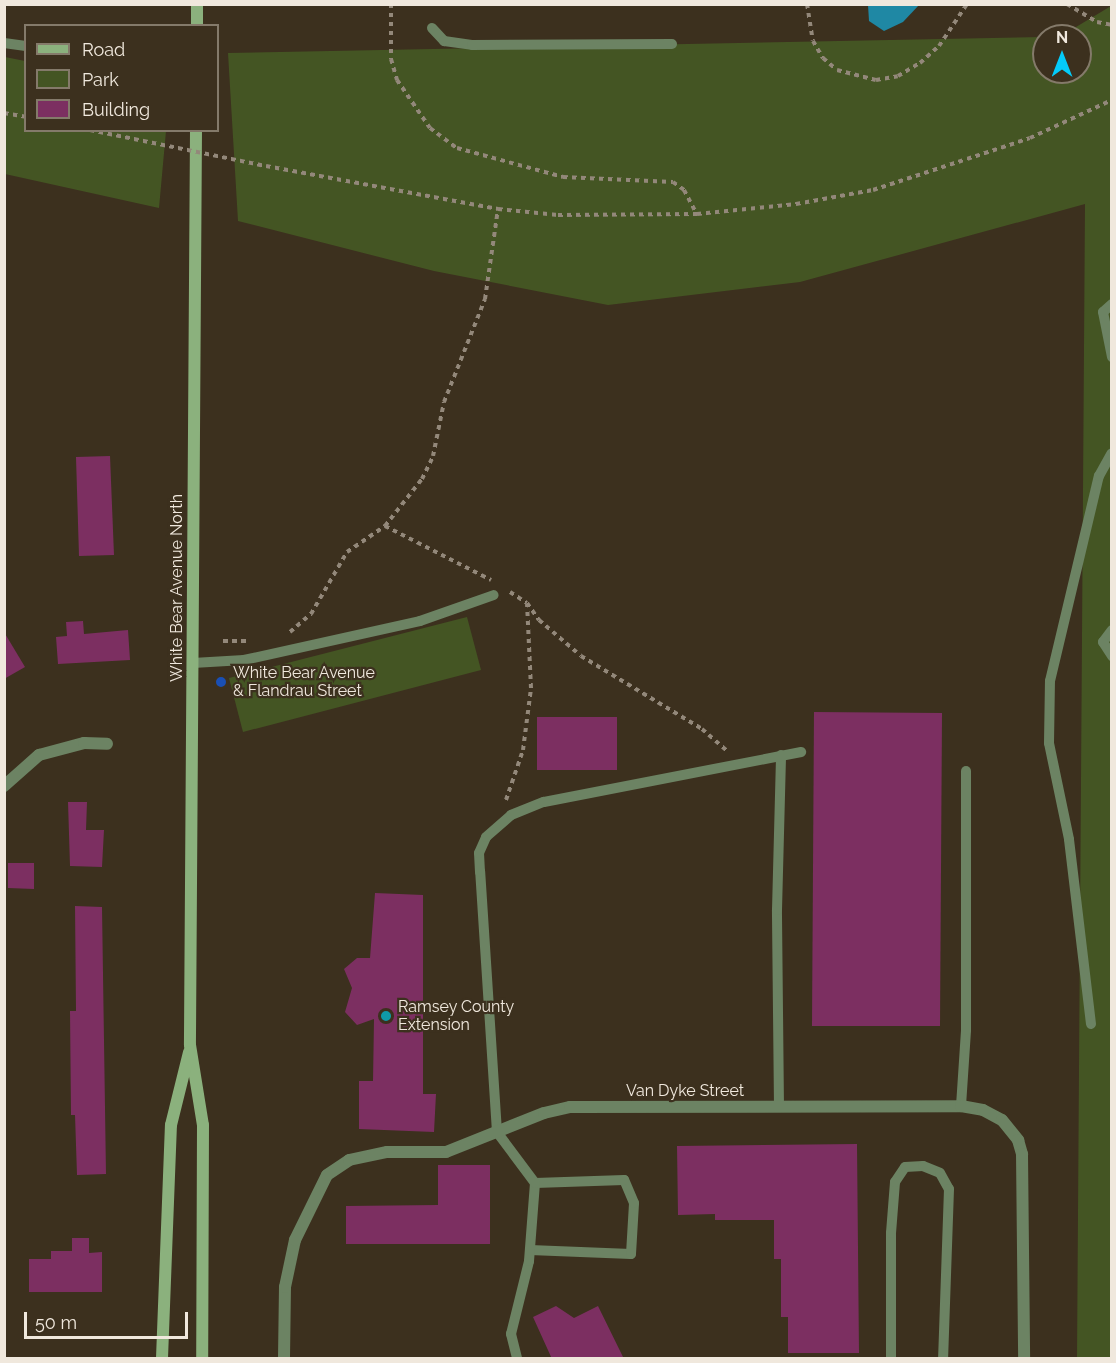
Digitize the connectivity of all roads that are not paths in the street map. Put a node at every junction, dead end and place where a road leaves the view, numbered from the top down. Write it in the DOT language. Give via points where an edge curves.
graph roads {
  1 [pos="197,4"];
  2 [pos="197,24"];
  3 [pos="432,28"];
  4 [pos="4,44"];
  5 [pos="672,44"];
  6 [pos="24,45"];
  7 [pos="195,132"];
  8 [pos="1112,304"];
  9 [pos="1112,357"];
  10 [pos="1112,453"];
  11 [pos="496,590"];
  12 [pos="1112,630"];
  13 [pos="1112,656"];
  14 [pos="193,663"];
  15 [pos="107,744"];
  16 [pos="801,752"];
  17 [pos="781,755"];
  18 [pos="966,771"];
  19 [pos="4,786"];
  20 [pos="1091,1023"];
  21 [pos="190,1045"];
  22 [pos="961,1106"];
  23 [pos="779,1107"];
  24 [pos="497,1132"];
  25 [pos="535,1183"];
  26 [pos="530,1250"];
  27 [pos="162,1359"];
  28 [pos="202,1359"];
  29 [pos="284,1359"];
  30 [pos="517,1359"];
  31 [pos="891,1359"];
  32 [pos="943,1359"];
  33 [pos="1024,1359"];
  1 -- 2 [label="main road"];
  3 -- 5 [label="lane" via="444,41 472,45"];
  4 -- 6 [label="lane"];
  7 -- 14 [label="main road, White Bear Avenue North"];
  8 -- 9 [label="lane" via="1103,312"];
  10 -- 20 [label="lane" via="1099,477 1050,681 1049,744 1069,839"];
  11 -- 14 [label="lane" via="420,621 244,660"];
  12 -- 13 [label="lane" via="1103,642"];
  14 -- 21 [label="main road, White Bear Avenue North"];
  15 -- 19 [label="street" via="84,743 39,755"];
  16 -- 17 [label="lane"];
  17 -- 23 [label="lane" via="777,910"];
  17 -- 24 [label="lane" via="544,802 525,807 498,824 479,853"];
  18 -- 22 [label="lane" via="966,1030"];
  21 -- 27 [label="main road, White Bear Avenue North" via="171,1125"];
  21 -- 28 [label="main road, White Bear Avenue North" via="203,1125"];
  22 -- 23 [label="street, Van Dyke Street"];
  22 -- 33 [label="street, Van Dyke Street" via="983,1110 1002,1120 1018,1140 1022,1154"];
  23 -- 24 [label="street, Van Dyke Street" via="570,1107"];
  24 -- 25 [label="lane"];
  24 -- 29 [label="street, Van Dyke Street" via="446,1152 369,1154 332,1170 295,1240 289,1261"];
  25 -- 26 [label="lane"];
  25 -- 26 [label="lane" via="624,1180 634,1203 631,1254"];
  26 -- 30 [label="lane" via="511,1334"];
  31 -- 32 [label="lane" via="895,1182 905,1167 923,1166 940,1173 949,1189"];
}
